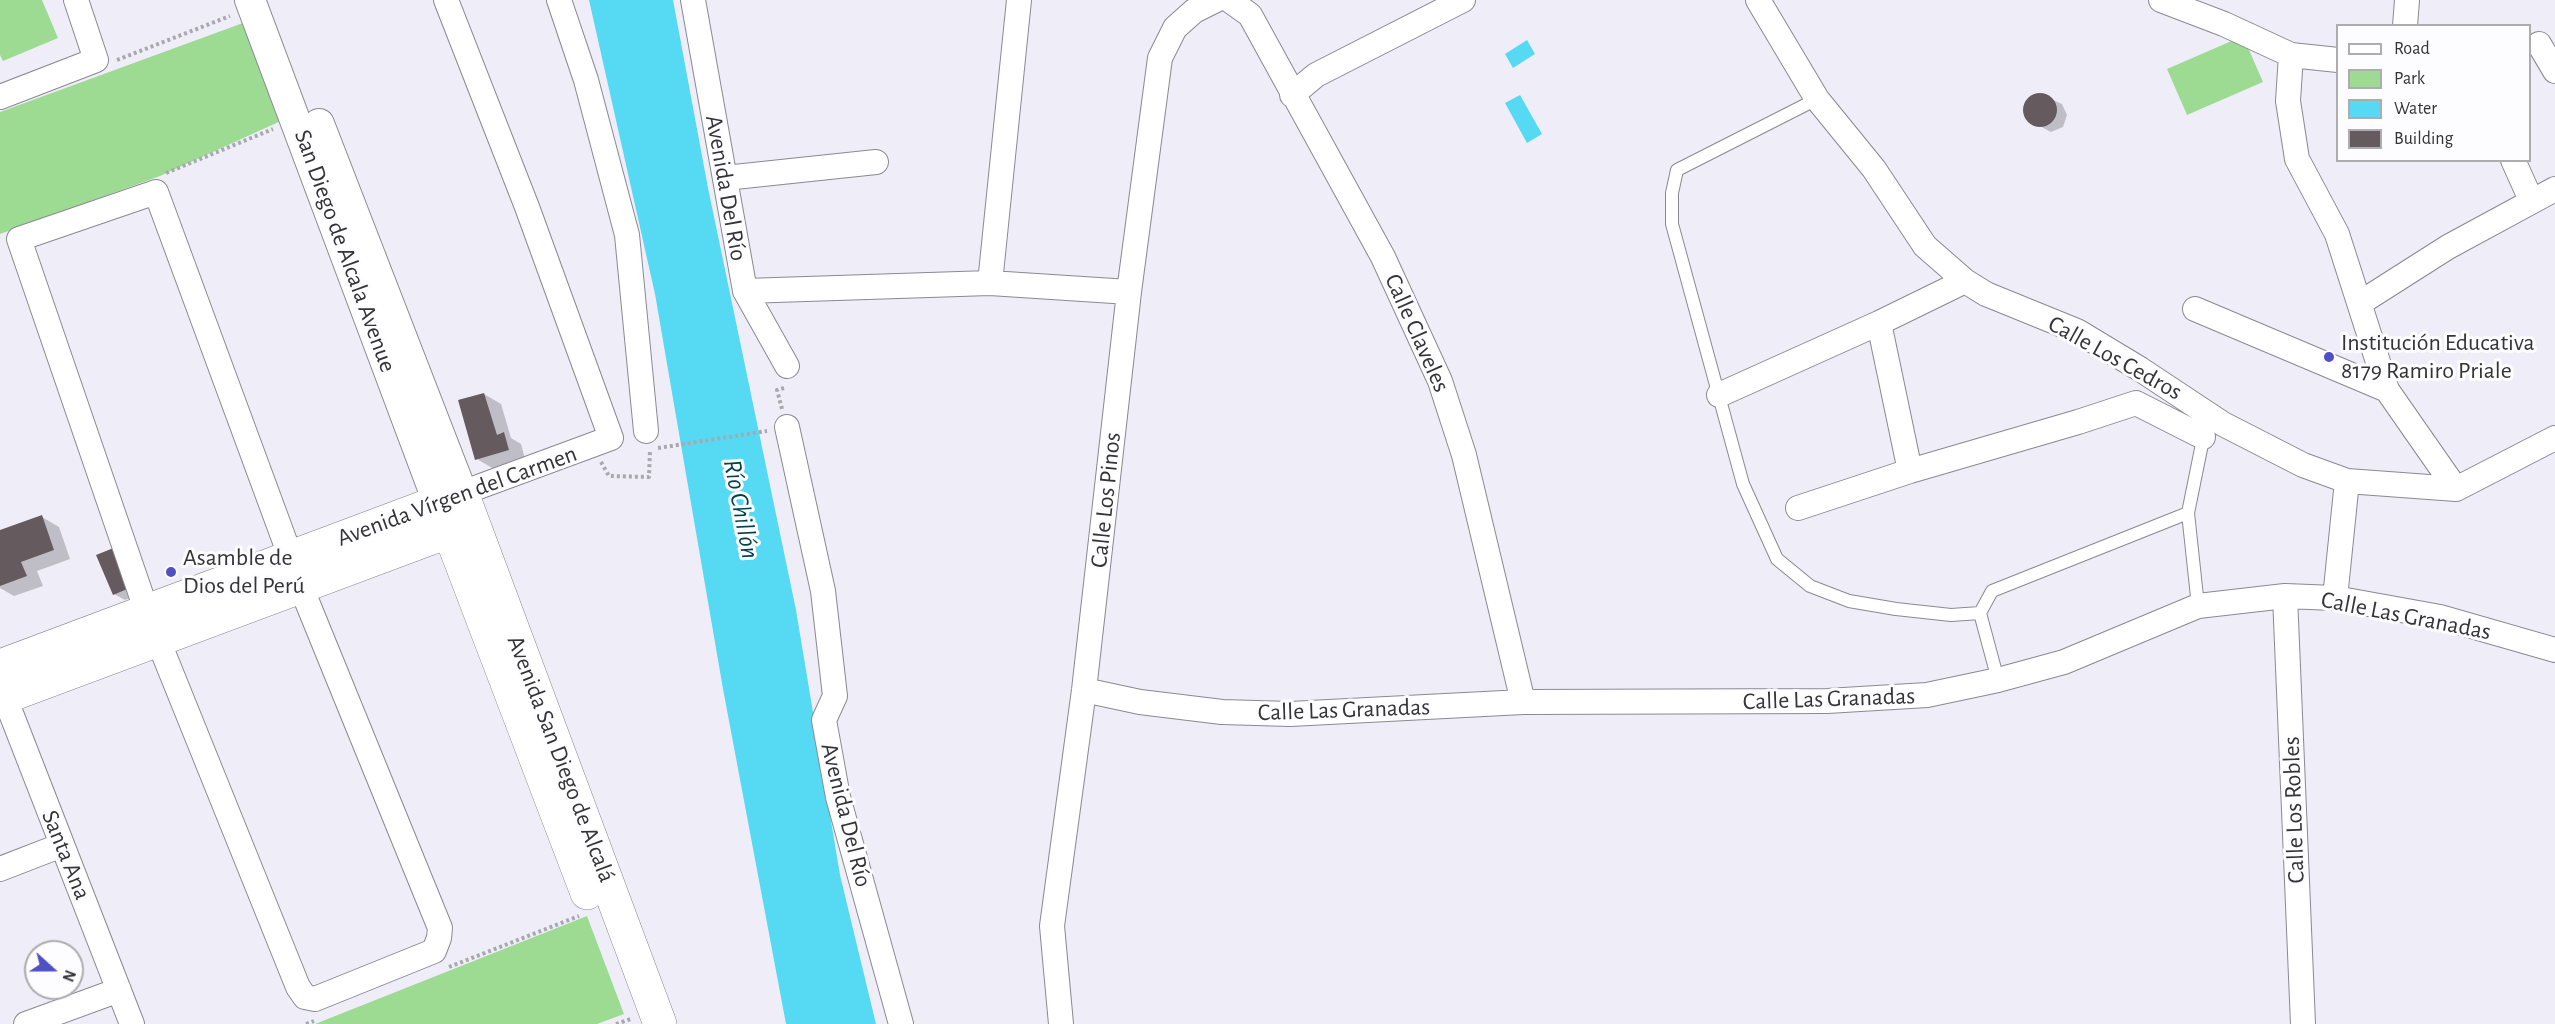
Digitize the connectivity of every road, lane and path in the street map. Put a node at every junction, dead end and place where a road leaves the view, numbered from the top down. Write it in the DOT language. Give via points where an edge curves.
graph roads {
  1 [pos="76,0"];
  2 [pos="446,0"];
  3 [pos="559,0"];
  4 [pos="693,0"];
  5 [pos="1019,0"];
  6 [pos="1216,0"];
  7 [pos="1229,0"];
  8 [pos="1463,0"];
  9 [pos="1758,0"];
  10 [pos="2161,0"];
  11 [pos="2407,0"];
  12 [pos="258,2"];
  13 [pos="2405,24"];
  14 [pos="2541,44"];
  15 [pos="2291,55"];
  16 [pos="2336,60"];
  17 [pos="103,61"];
  18 [pos="2555,71"];
  19 [pos="1292,95"];
  20 [pos="0,97"];
  21 [pos="1817,99"];
  22 [pos="876,162"];
  23 [pos="2514,162"];
  24 [pos="725,178"];
  25 [pos="2555,189"];
  26 [pos="2531,200"];
  27 [pos="1965,281"];
  28 [pos="990,283"];
  29 [pos="745,291"];
  30 [pos="1129,292"];
  31 [pos="2360,303"];
  32 [pos="2195,309"];
  33 [pos="1879,323"];
  34 [pos="787,366"];
  35 [pos="2387,390"];
  36 [pos="1719,396"];
  37 [pos="2208,412"];
  38 [pos="782,428"];
  39 [pos="2203,437"];
  40 [pos="2555,438"];
  41 [pos="651,443"];
  42 [pos="1910,471"];
  43 [pos="609,477"];
  44 [pos="2347,481"];
  45 [pos="2456,489"];
  46 [pos="1798,508"];
  47 [pos="456,512"];
  48 [pos="2188,513"];
  49 [pos="296,572"];
  50 [pos="2285,596"];
  51 [pos="2335,598"];
  52 [pos="2198,606"];
  53 [pos="1980,613"];
  54 [pos="153,626"];
  55 [pos="2555,650"];
  56 [pos="1998,680"];
  57 [pos="1,687"];
  58 [pos="1084,690"];
  59 [pos="1523,702"];
  60 [pos="62,845"];
  61 [pos="0,869"];
  62 [pos="119,990"];
  63 [pos="637,1022"];
  64 [pos="26,1024"];
  65 [pos="132,1024"];
  66 [pos="901,1024"];
  67 [pos="1061,1024"];
  68 [pos="2303,1024"];
  1 -- 17 [label="street"];
  2 -- 47 [label="street, Avenida Vírgen del Carmen" via="611,438"];
  3 -- 41 [label="street" via="586,80 627,235"];
  4 -- 24 [label="street, Avenida Del Río"];
  5 -- 28 [label="street"];
  6 -- 30 [label="street, Calle Los Pinos" via="1194,11 1175,28 1160,58"];
  7 -- 19 [label="street, Calle Claveles" via="1250,15"];
  8 -- 19 [label="street" via="1316,75"];
  9 -- 21 [label="street, Calle Los Cedros"];
  10 -- 15 [label="street"];
  11 -- 13 [label="street"];
  12 -- 17 [label="path"];
  12 -- 47 [label="street, San Diego de Alcala Avenue"];
  14 -- 18 [label="street"];
  15 -- 16 [label="street"];
  15 -- 31 [label="street" via="2289,100 2297,159 2337,234"];
  17 -- 20 [label="street"];
  19 -- 59 [label="street, Calle Claveles" via="1383,257 1440,381 1464,455"];
  21 -- 27 [label="street, Calle Los Cedros" via="1874,169 1925,246"];
  21 -- 36 [label="lane" via="1677,170 1672,224"];
  22 -- 24 [label="street"];
  23 -- 26 [label="street"];
  24 -- 29 [label="street, Avenida Del Río"];
  25 -- 26 [label="street"];
  26 -- 31 [label="street"];
  27 -- 33 [label="street"];
  27 -- 37 [label="street, Calle Los Cedros" via="1986,294 2077,331"];
  28 -- 29 [label="street"];
  28 -- 30 [label="street"];
  29 -- 34 [label="street, Avenida Del Río"];
  30 -- 58 [label="street, Calle Los Pinos"];
  31 -- 35 [label="street"];
  32 -- 35 [label="street"];
  33 -- 36 [label="street"];
  33 -- 42 [label="street"];
  35 -- 45 [label="street"];
  36 -- 53 [label="lane" via="1743,484 1778,559 1810,586 1849,601 1896,609 1952,615"];
  37 -- 39 [label="lane"];
  37 -- 44 [label="street, Calle Los Cedros" via="2223,424 2303,465"];
  38 -- 41 [label="path"];
  38 -- 66 [label="street, Avenida Del Río" via="823,591 834,696 824,720 838,797"];
  39 -- 42 [label="street" via="2136,403"];
  39 -- 48 [label="lane"];
  40 -- 45 [label="street"];
  41 -- 43 [label="path" via="649,477"];
  42 -- 46 [label="street"];
  44 -- 45 [label="street, Calle Los Cedros"];
  44 -- 51 [label="street"];
  47 -- 49 [label="main road, Avenida Vírgen del Carmen"];
  47 -- 63 [label="main road, Avenida San Diego de Alcalá" via="626,964"];
  48 -- 52 [label="lane"];
  48 -- 53 [label="lane" via="2000,587 1992,591"];
  49 -- 54 [label="main road, Avenida Vírgen del Carmen"];
  49 -- 54 [label="street" via="440,928 434,951 315,999 305,997 298,987"];
  49 -- 54 [label="street" via="156,192 19,240"];
  50 -- 51 [label="street, Calle Las Granadas"];
  50 -- 52 [label="street, Calle Las Granadas"];
  50 -- 68 [label="street, Calle Los Robles"];
  51 -- 55 [label="street, Calle Las Granadas" via="2440,617"];
  52 -- 56 [label="street, Calle Las Granadas" via="2064,662"];
  53 -- 56 [label="lane"];
  54 -- 57 [label="main road, Avenida Vírgen del Carmen"];
  56 -- 59 [label="street, Calle Las Granadas" via="1927,695 1827,701"];
  57 -- 60 [label="street, Santa Ana"];
  58 -- 59 [label="street, Calle Las Granadas" via="1140,702 1278,714"];
  58 -- 67 [label="street, Calle Los Pinos" via="1052,926"];
  60 -- 61 [label="street"];
  60 -- 62 [label="street, Santa Ana"];
  62 -- 64 [label="street"];
  62 -- 65 [label="street, Santa Ana"];
}
